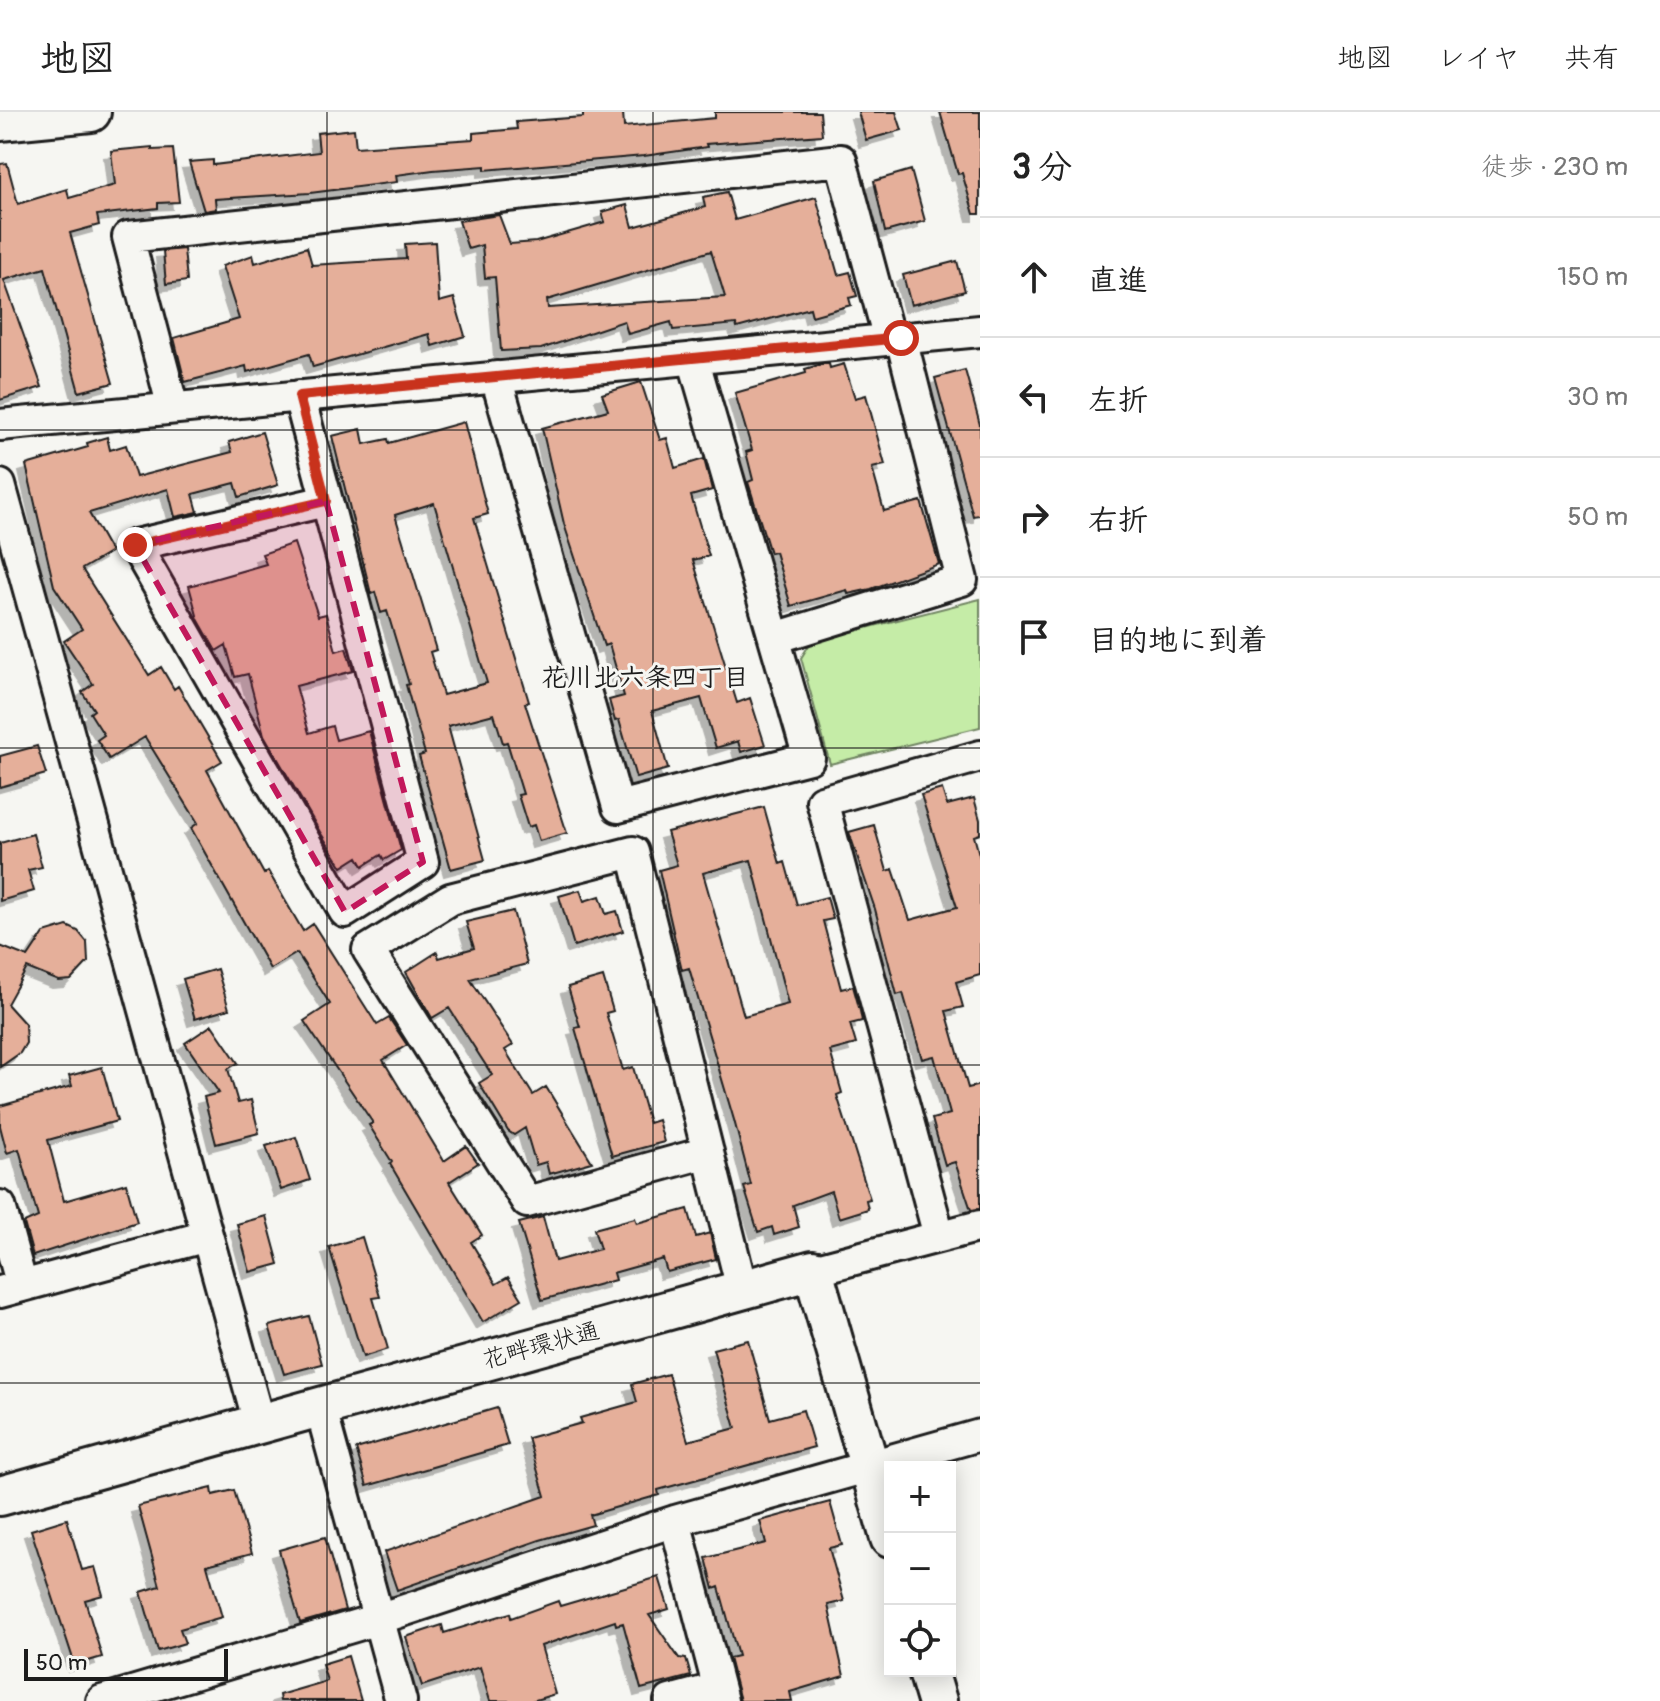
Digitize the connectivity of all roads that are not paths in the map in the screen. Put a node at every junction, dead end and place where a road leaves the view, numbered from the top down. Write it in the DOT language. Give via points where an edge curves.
graph roads {
  1 [pos="91,112"];
  2 [pos="0,121"];
  3 [pos="980,331"];
  4 [pos="895,339"];
  5 [pos="693,358"];
  6 [pos="496,377"];
  7 [pos="299,396"];
  8 [pos="173,408"];
  9 [pos="0,425"];
  10 [pos="0,485"];
  11 [pos="326,501"];
  12 [pos="775,638"];
  13 [pos="980,756"];
  14 [pos="708,1152"];
  15 [pos="0,1206"];
  16 [pos="980,1226"];
  17 [pos="207,1236"];
  18 [pos="939,1236"];
  19 [pos="813,1270"];
  20 [pos="11,1289"];
  21 [pos="742,1289"];
  22 [pos="320,1406"];
  23 [pos="259,1423"];
  24 [pos="980,1435"];
  25 [pos="869,1464"];
  26 [pos="0,1496"];
  27 [pos="675,1521"];
  28 [pos="889,1533"];
  29 [pos="378,1619"];
  30 [pos="930,1677"];
  31 [pos="720,1694"];
  32 [pos="102,1701"];
  33 [pos="401,1701"];
  34 [pos="670,1701"];
  35 [pos="937,1701"];
  1 -- 2 [label="street"];
  3 -- 4 [label="street"];
  4 -- 5 [label="street"];
  4 -- 8 [label="street" via="841,160 128,237"];
  4 -- 12 [label="street" via="962,580"];
  5 -- 6 [label="street"];
  5 -- 12 [label="street"];
  6 -- 7 [label="street"];
  6 -- 12 [label="street" via="618,807 809,758"];
  7 -- 8 [label="street"];
  7 -- 11 [label="street"];
  8 -- 9 [label="street"];
  10 -- 17 [label="street"];
  11 -- 11 [label="street" via="423,862 345,912 135,545"];
  13 -- 18 [label="street" via="822,801"];
  14 -- 14 [label="street" via="633,852 450,899 368,950 527,1202"];
  14 -- 21 [label="street"];
  15 -- 20 [label="street"];
  16 -- 18 [label="street"];
  17 -- 20 [label="street"];
  17 -- 23 [label="street"];
  18 -- 19 [label="street"];
  19 -- 21 [label="street, 花畔環状通"];
  19 -- 25 [label="street"];
  21 -- 22 [label="street, 花畔環状通"];
  22 -- 23 [label="street, 花畔環状通"];
  22 -- 29 [label="street"];
  23 -- 26 [label="street, 花畔環状通"];
  24 -- 25 [label="street"];
  25 -- 27 [label="street"];
  25 -- 28 [label="street"];
  27 -- 29 [label="street"];
  27 -- 31 [label="street"];
  29 -- 32 [label="street"];
  29 -- 33 [label="street"];
  30 -- 35 [label="street"];
  31 -- 34 [label="street"];
}
